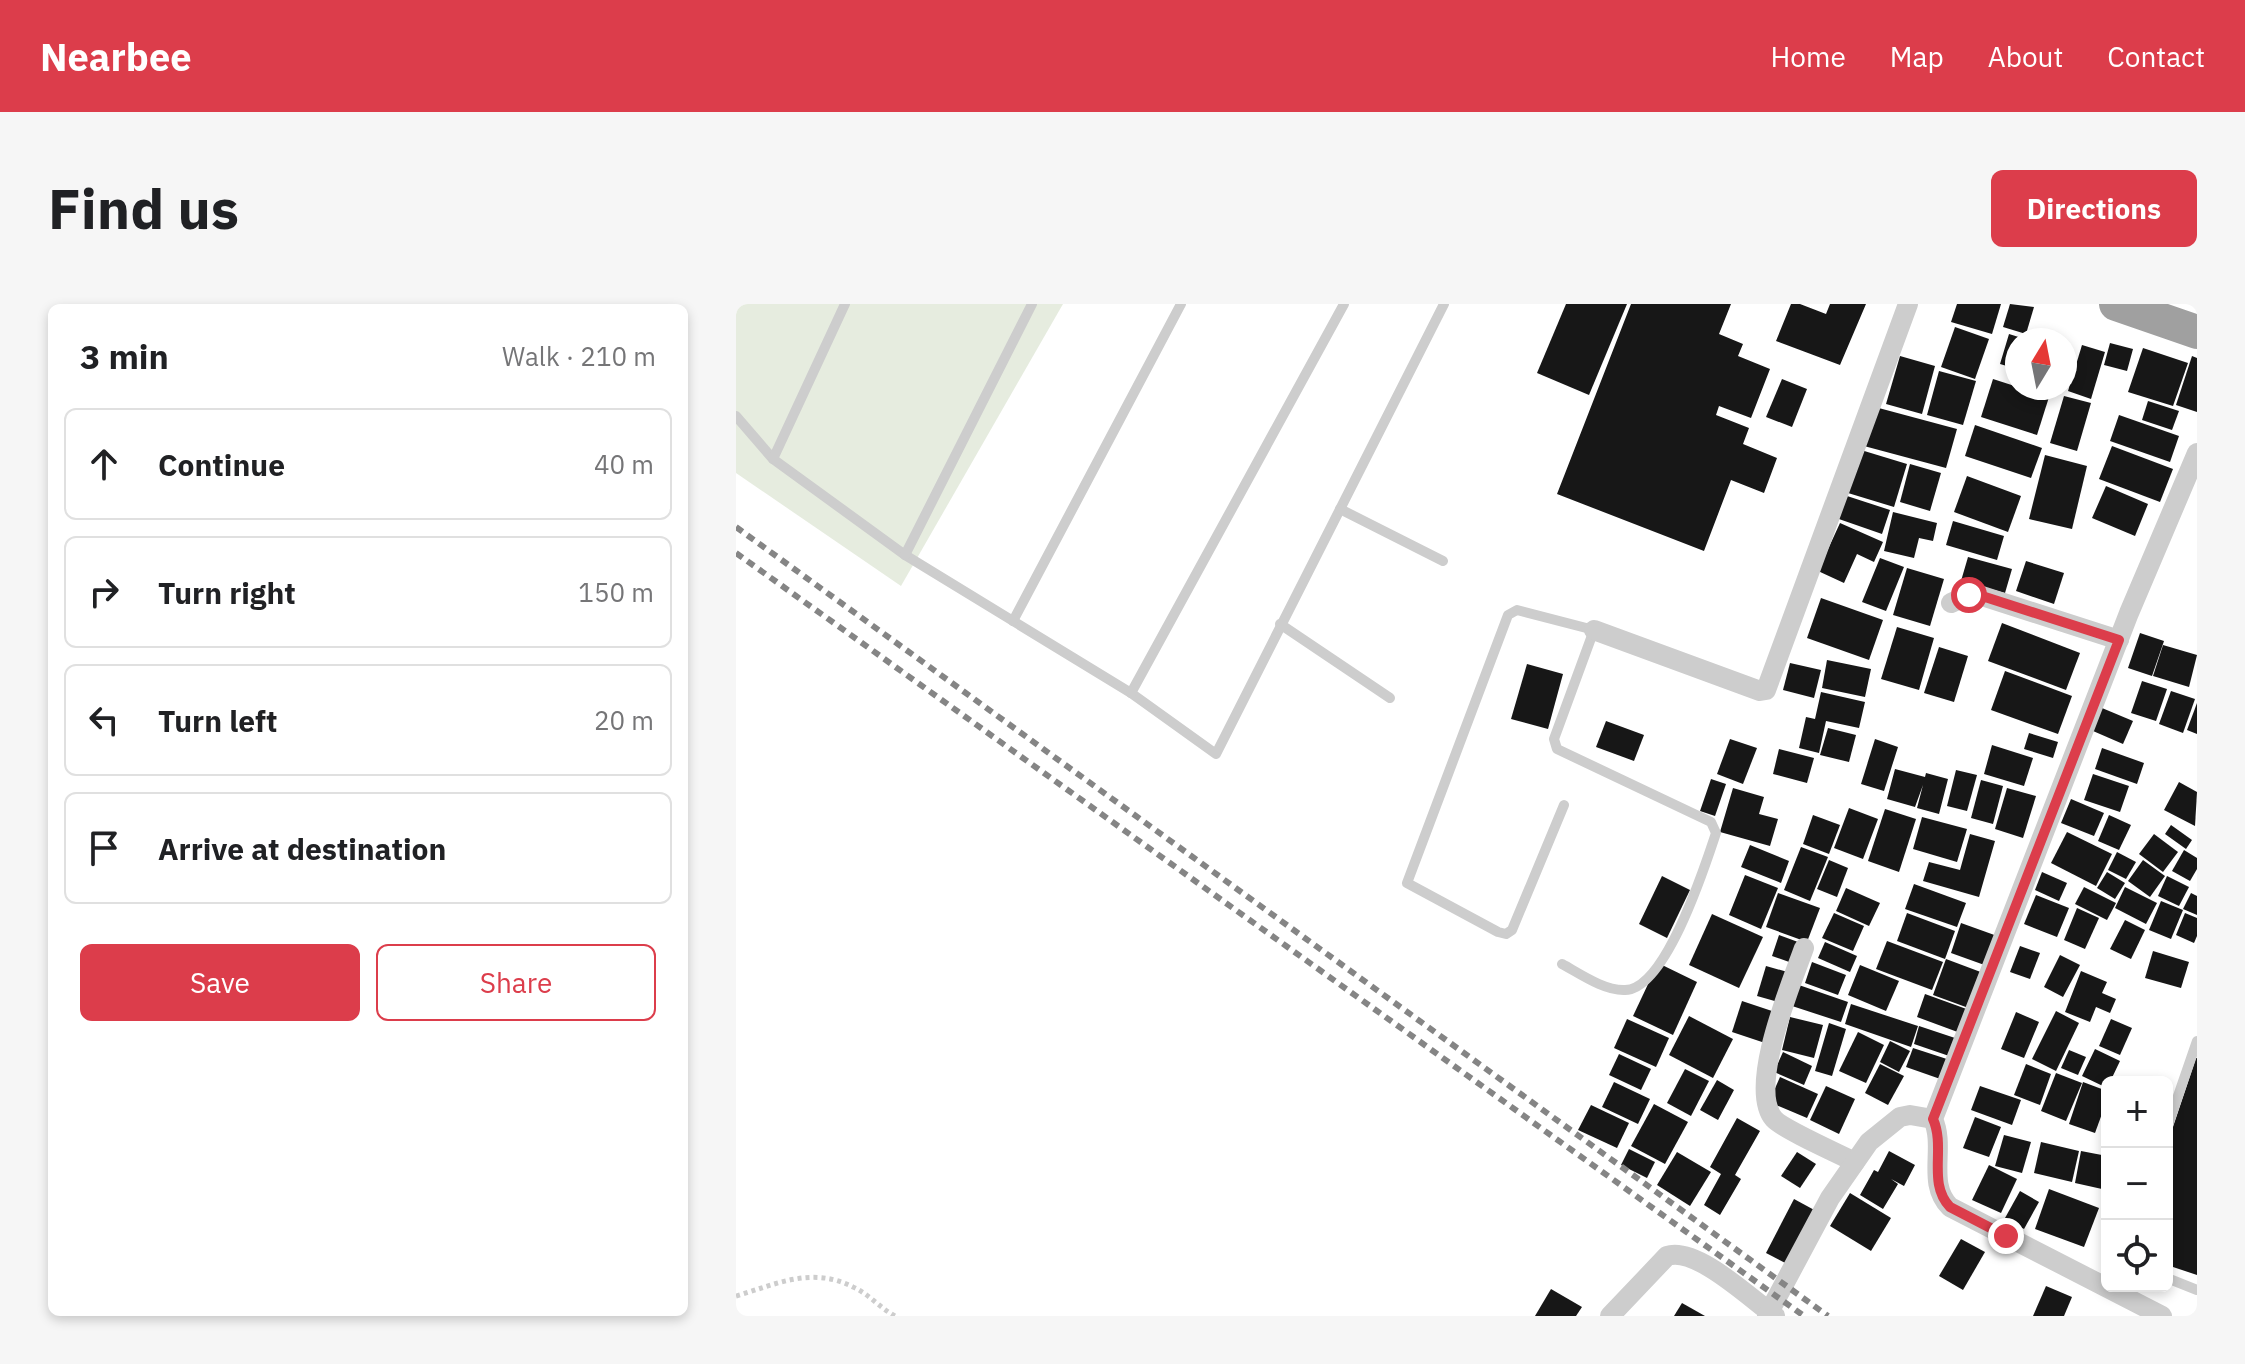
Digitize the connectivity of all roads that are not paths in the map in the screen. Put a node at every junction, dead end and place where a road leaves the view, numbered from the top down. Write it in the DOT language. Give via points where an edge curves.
graph roads {
  1 [pos="845,304"];
  2 [pos="1032,304"];
  3 [pos="1181,304"];
  4 [pos="1344,304"];
  5 [pos="1444,304"];
  6 [pos="1908,304"];
  7 [pos="2116,304"];
  8 [pos="2197,332"];
  9 [pos="736,416"];
  10 [pos="2197,453"];
  11 [pos="773,459"];
  12 [pos="1340,509"];
  13 [pos="905,555"];
  14 [pos="1443,561"];
  15 [pos="1951,603"];
  16 [pos="1013,621"];
  17 [pos="1280,624"];
  18 [pos="1594,630"];
  19 [pos="2119,640"];
  20 [pos="1131,693"];
  21 [pos="1390,698"];
  22 [pos="1564,805"];
  23 [pos="1804,948"];
  24 [pos="1562,964"];
  25 [pos="2197,1041"];
  26 [pos="2173,1111"];
  27 [pos="1933,1119"];
  28 [pos="1855,1162"];
  29 [pos="2173,1280"];
  30 [pos="2197,1290"];
  31 [pos="1771,1315"];
  32 [pos="1610,1316"];
  33 [pos="2162,1316"];
  1 -- 11 [label="lane"];
  2 -- 13 [label="lane"];
  3 -- 16 [label="lane"];
  4 -- 20 [label="lane"];
  5 -- 12 [label="lane"];
  6 -- 18 [label="street" via="1766,690"];
  7 -- 8 [label="highway"];
  9 -- 11 [label="lane"];
  10 -- 19 [label="street"];
  11 -- 13 [label="lane"];
  12 -- 14 [label="lane"];
  12 -- 17 [label="lane"];
  13 -- 16 [label="lane"];
  15 -- 19 [label="street" via="1982,596"];
  16 -- 20 [label="lane"];
  17 -- 20 [label="lane" via="1216,754"];
  17 -- 21 [label="lane"];
  18 -- 22 [label="lane" via="1517,610 1508,615 1407,883 1506,934"];
  18 -- 24 [label="lane" via="1553,744 1711,822 1716,833 1693,904 1668,950 1633,988 1611,988"];
  19 -- 27 [label="street"];
  23 -- 28 [label="street" via="1771,1044 1766,1074 1769,1108 1776,1121"];
  25 -- 26 [label="lane"];
  27 -- 28 [label="street" via="1900,1117 1869,1142"];
  27 -- 33 [label="street" via="1940,1139 1937,1178 1950,1207"];
  28 -- 31 [label="street" via="1830,1198"];
  29 -- 30 [label="lane"];
  31 -- 32 [label="street" via="1692,1257 1675,1253"];
}
